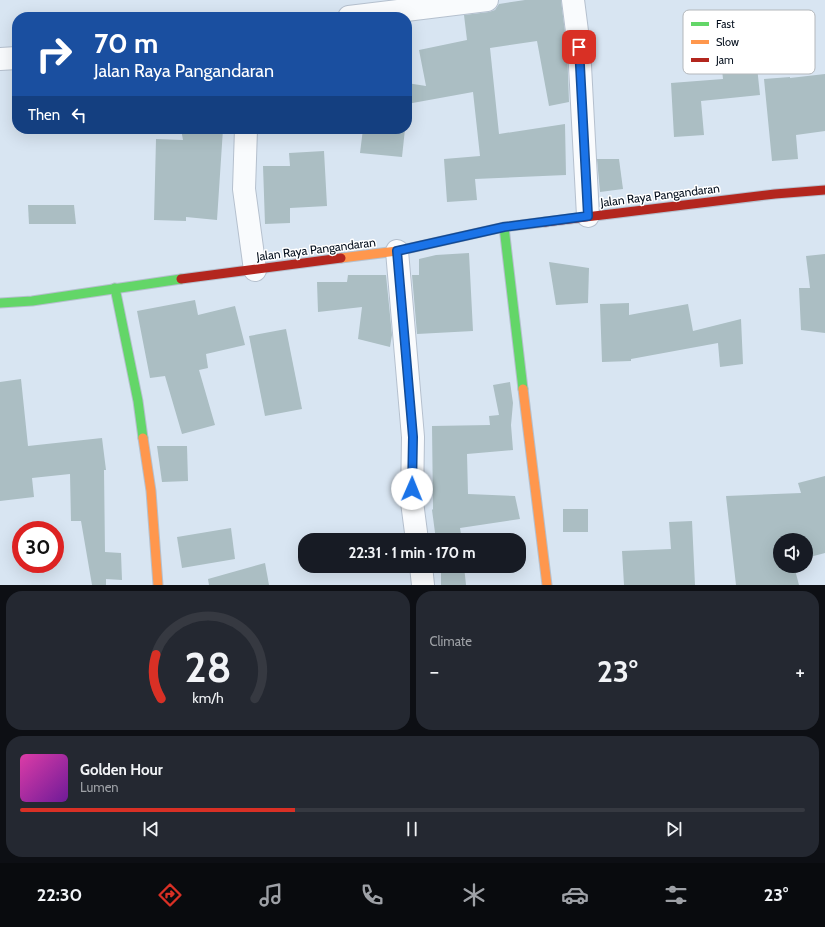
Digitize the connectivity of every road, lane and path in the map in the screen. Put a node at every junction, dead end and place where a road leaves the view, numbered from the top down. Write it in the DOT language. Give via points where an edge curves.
graph roads {
  1 [pos="487,0"];
  2 [pos="573,0"];
  3 [pos="389,12"];
  4 [pos="12,58"];
  5 [pos="0,59"];
  6 [pos="246,134"];
  7 [pos="825,190"];
  8 [pos="588,216"];
  9 [pos="504,227"];
  10 [pos="397,251"];
  11 [pos="255,270"];
  12 [pos="115,288"];
  13 [pos="0,303"];
  14 [pos="416,533"];
  15 [pos="422,573"];
  16 [pos="158,585"];
  17 [pos="423,585"];
  18 [pos="547,585"];
  1 -- 3 [label="street"];
  2 -- 8 [label="street" via="579,47"];
  4 -- 5 [label="street"];
  6 -- 11 [label="street" via="244,189"];
  7 -- 8 [label="main road, Jalan Raya Pangandaran"];
  8 -- 9 [label="main road, Jalan Raya Pangandaran"];
  9 -- 10 [label="main road, Jalan Raya Pangandaran"];
  9 -- 18 [label="main road"];
  10 -- 11 [label="main road, Jalan Raya Pangandaran"];
  10 -- 14 [label="street" via="413,437 412,502"];
  11 -- 12 [label="main road, Jalan Raya Pangandaran"];
  12 -- 13 [label="main road, Jalan Raya Pangandaran" via="32,301"];
  12 -- 16 [label="main road" via="138,401 151,491"];
  15 -- 17 [label="street"];
}
